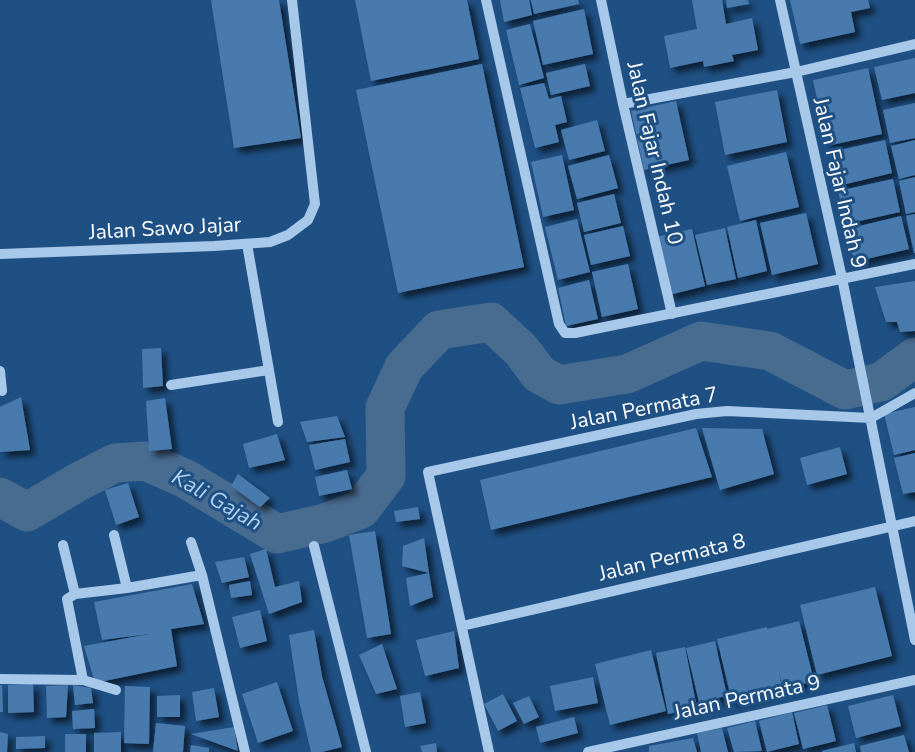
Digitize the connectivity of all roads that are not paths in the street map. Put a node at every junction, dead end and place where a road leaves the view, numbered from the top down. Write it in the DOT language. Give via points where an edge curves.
graph roads {
  1 [pos="292,0"];
  2 [pos="486,0"];
  3 [pos="601,0"];
  4 [pos="780,0"];
  5 [pos="915,44"];
  6 [pos="796,72"];
  7 [pos="622,104"];
  8 [pos="247,244"];
  9 [pos="0,254"];
  10 [pos="915,264"];
  11 [pos="842,278"];
  12 [pos="672,314"];
  13 [pos="269,370"];
  14 [pos="0,371"];
  15 [pos="171,385"];
  16 [pos="2,391"];
  17 [pos="915,393"];
  18 [pos="870,414"];
  19 [pos="278,422"];
  20 [pos="915,521"];
  21 [pos="891,526"];
  22 [pos="114,535"];
  23 [pos="191,542"];
  24 [pos="63,545"];
  25 [pos="314,546"];
  26 [pos="202,576"];
  27 [pos="127,588"];
  28 [pos="75,594"];
  29 [pos="462,626"];
  30 [pos="915,640"];
  31 [pos="0,679"];
  32 [pos="83,680"];
  33 [pos="915,680"];
  34 [pos="116,690"];
  35 [pos="245,752"];
  36 [pos="366,752"];
  37 [pos="489,752"];
  38 [pos="588,752"];
  1 -- 8 [label="street, Jalan Sawo Jajar" via="315,204 308,220 288,235"];
  2 -- 12 [label="street" via="561,328 565,333 575,333"];
  3 -- 7 [label="street, Jalan Fajar Indah 10"];
  4 -- 6 [label="street, Jalan Fajar Indah 9"];
  5 -- 6 [label="street"];
  6 -- 7 [label="street"];
  6 -- 11 [label="street, Jalan Fajar Indah 9"];
  7 -- 12 [label="street, Jalan Fajar Indah 10"];
  8 -- 9 [label="street, Jalan Sawo Jajar"];
  8 -- 13 [label="street"];
  10 -- 11 [label="street"];
  11 -- 12 [label="street"];
  11 -- 18 [label="street, Jalan Fajar Indah 9"];
  13 -- 15 [label="street"];
  13 -- 19 [label="street"];
  14 -- 16 [label="street"];
  17 -- 18 [label="street"];
  18 -- 21 [label="street, Jalan Fajar Indah 9"];
  18 -- 29 [label="street, Jalan Permata 7" via="696,414 428,472"];
  20 -- 21 [label="street, Jalan Permata 8"];
  21 -- 29 [label="street, Jalan Permata 8"];
  21 -- 30 [label="street, Jalan Fajar Indah 9"];
  22 -- 27 [label="street"];
  23 -- 26 [label="street"];
  24 -- 28 [label="street"];
  25 -- 36 [label="street"];
  26 -- 27 [label="street"];
  26 -- 35 [label="street"];
  27 -- 28 [label="street"];
  28 -- 32 [label="street" via="67,599"];
  29 -- 37 [label="street"];
  31 -- 32 [label="street"];
  32 -- 34 [label="street"];
  33 -- 38 [label="street, Jalan Permata 9"];
}
